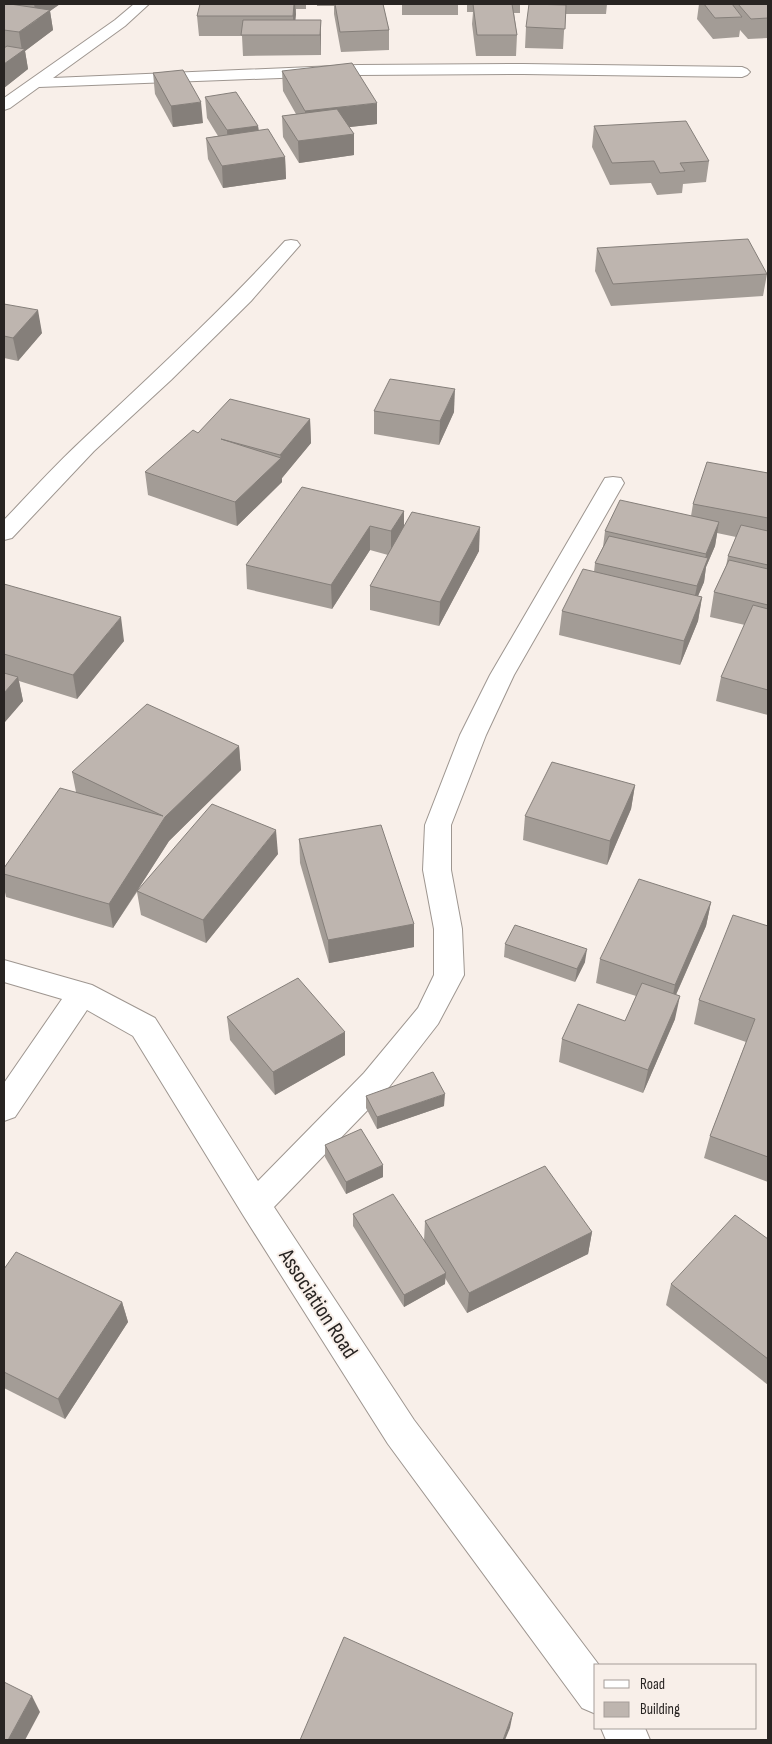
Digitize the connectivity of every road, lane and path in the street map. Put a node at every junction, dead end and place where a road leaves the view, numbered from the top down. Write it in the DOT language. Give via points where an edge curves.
graph roads {
  1 [pos="142,4"];
  2 [pos="742,72"];
  3 [pos="34,83"];
  4 [pos="4,106"];
  5 [pos="292,245"];
  6 [pos="613,482"];
  7 [pos="4,533"];
  8 [pos="4,971"];
  9 [pos="82,993"];
  10 [pos="4,1108"];
  11 [pos="255,1205"];
  12 [pos="594,1691"];
  13 [pos="622,1729"];
  14 [pos="630,1740"];
  1 -- 3 [label="street" via="120,24"];
  2 -- 3 [label="street" via="358,70"];
  3 -- 4 [label="street"];
  5 -- 7 [label="street" via="244,297 87,447"];
  6 -- 11 [label="street" via="502,675 473,735 438,825 437,870 448,930 450,975 428,1016 375,1082"];
  8 -- 9 [label="street, Association Road"];
  9 -- 10 [label="street"];
  9 -- 11 [label="street, Association Road" via="144,1027"];
  11 -- 12 [label="street, Association Road" via="400,1432"];
  13 -- 14 [label="street"];
}
